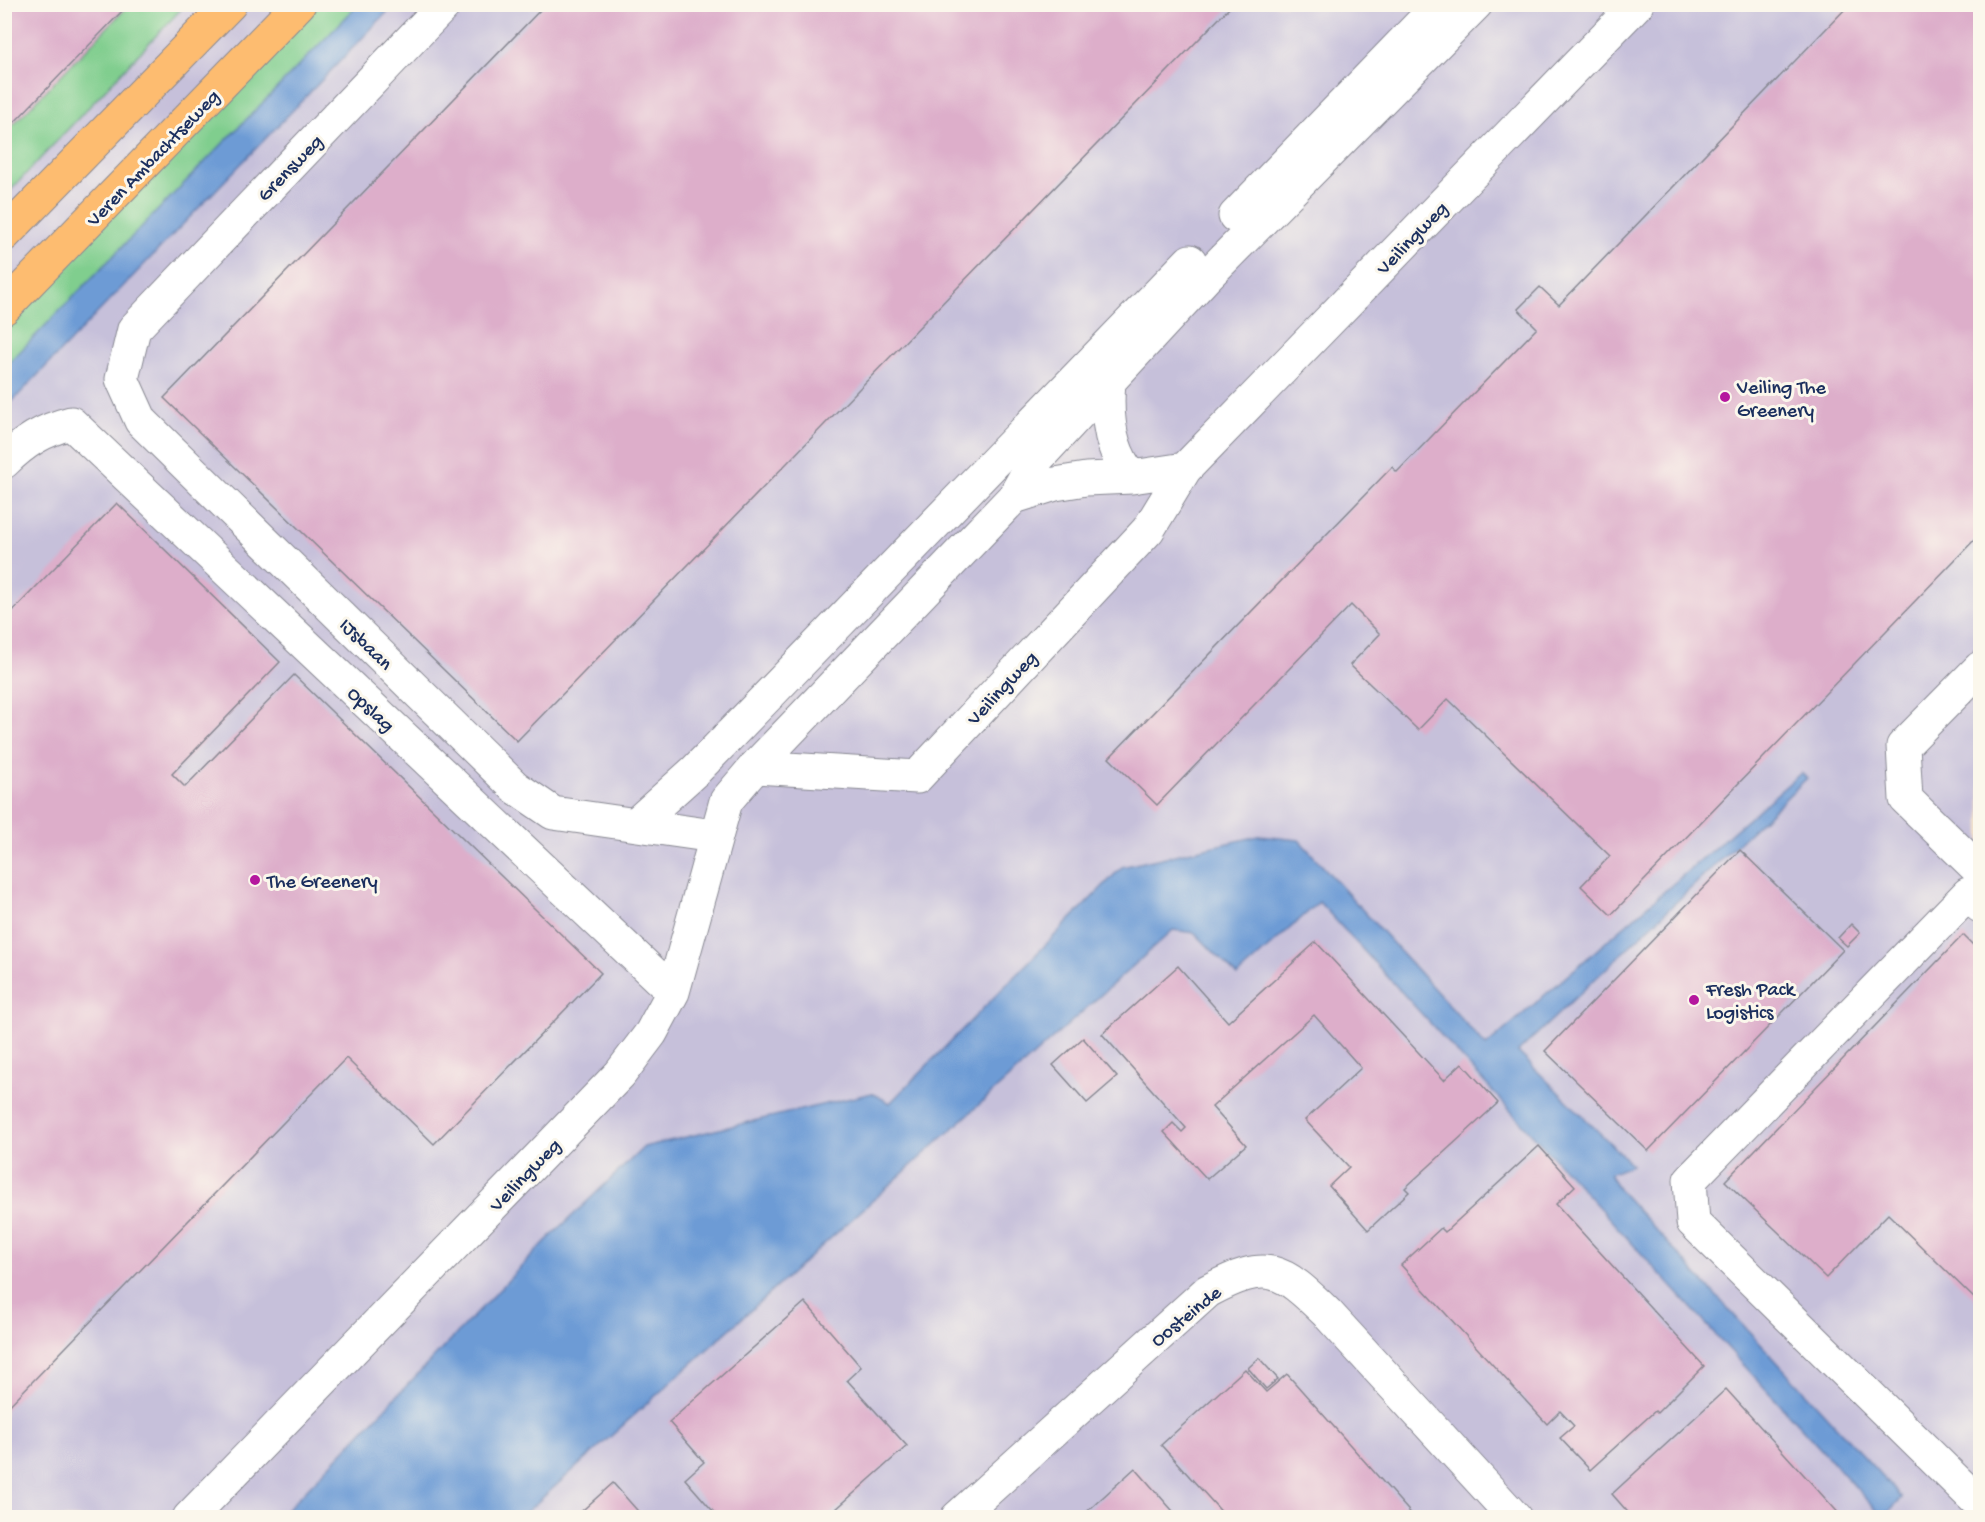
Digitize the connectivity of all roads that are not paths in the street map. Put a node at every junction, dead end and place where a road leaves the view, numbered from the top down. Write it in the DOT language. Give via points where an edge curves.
graph roads {
  1 [pos="230,4"];
  2 [pos="299,4"];
  3 [pos="445,4"];
  4 [pos="1440,4"];
  5 [pos="1476,4"];
  6 [pos="1637,4"];
  7 [pos="4,235"];
  8 [pos="4,308"];
  9 [pos="134,329"];
  10 [pos="1108,382"];
  11 [pos="4,462"];
  12 [pos="1185,469"];
  13 [pos="1132,477"];
  14 [pos="1014,497"];
  15 [pos="1980,668"];
  16 [pos="754,767"];
  17 [pos="636,824"];
  18 [pos="714,836"];
  19 [pos="1980,871"];
  20 [pos="1980,906"];
  21 [pos="673,992"];
  22 [pos="1980,1504"];
  23 [pos="189,1518"];
  24 [pos="957,1518"];
  25 [pos="1515,1518"];
  26 [pos="1964,1518"];
  1 -- 7 [label="main road"];
  2 -- 8 [label="main road, Veren Ambachtseweg"];
  3 -- 9 [label="street, Grensweg"];
  4 -- 17 [label="street" via="704,761"];
  5 -- 10 [label="street, Veilingweg" via="1204,279"];
  6 -- 12 [label="street, Veilingweg"];
  9 -- 17 [label="street, IJsbaan" via="122,379 141,422 515,787 553,813"];
  10 -- 13 [label="street" via="1107,403 1114,444 1122,466"];
  10 -- 14 [label="street, Veilingweg" via="1033,463"];
  11 -- 21 [label="street, Opslag" via="23,444 50,428 71,423"];
  12 -- 13 [label="street"];
  12 -- 16 [label="street, Veilingweg" via="1148,530 917,777"];
  13 -- 14 [label="street" via="1065,483"];
  14 -- 16 [label="street, Veilingweg"];
  15 -- 19 [label="street" via="1903,746 1906,799"];
  16 -- 18 [label="street, Veilingweg" via="726,801"];
  17 -- 18 [label="street, IJsbaan"];
  18 -- 21 [label="street, Veilingweg"];
  20 -- 22 [label="street" via="1968,894 1690,1180 1693,1222"];
  21 -- 23 [label="street, Veilingweg" via="651,1033 620,1074"];
  22 -- 26 [label="street"];
  24 -- 25 [label="street, Oosteinde" via="1208,1291 1239,1274 1267,1270 1295,1282 1327,1313"];
}
